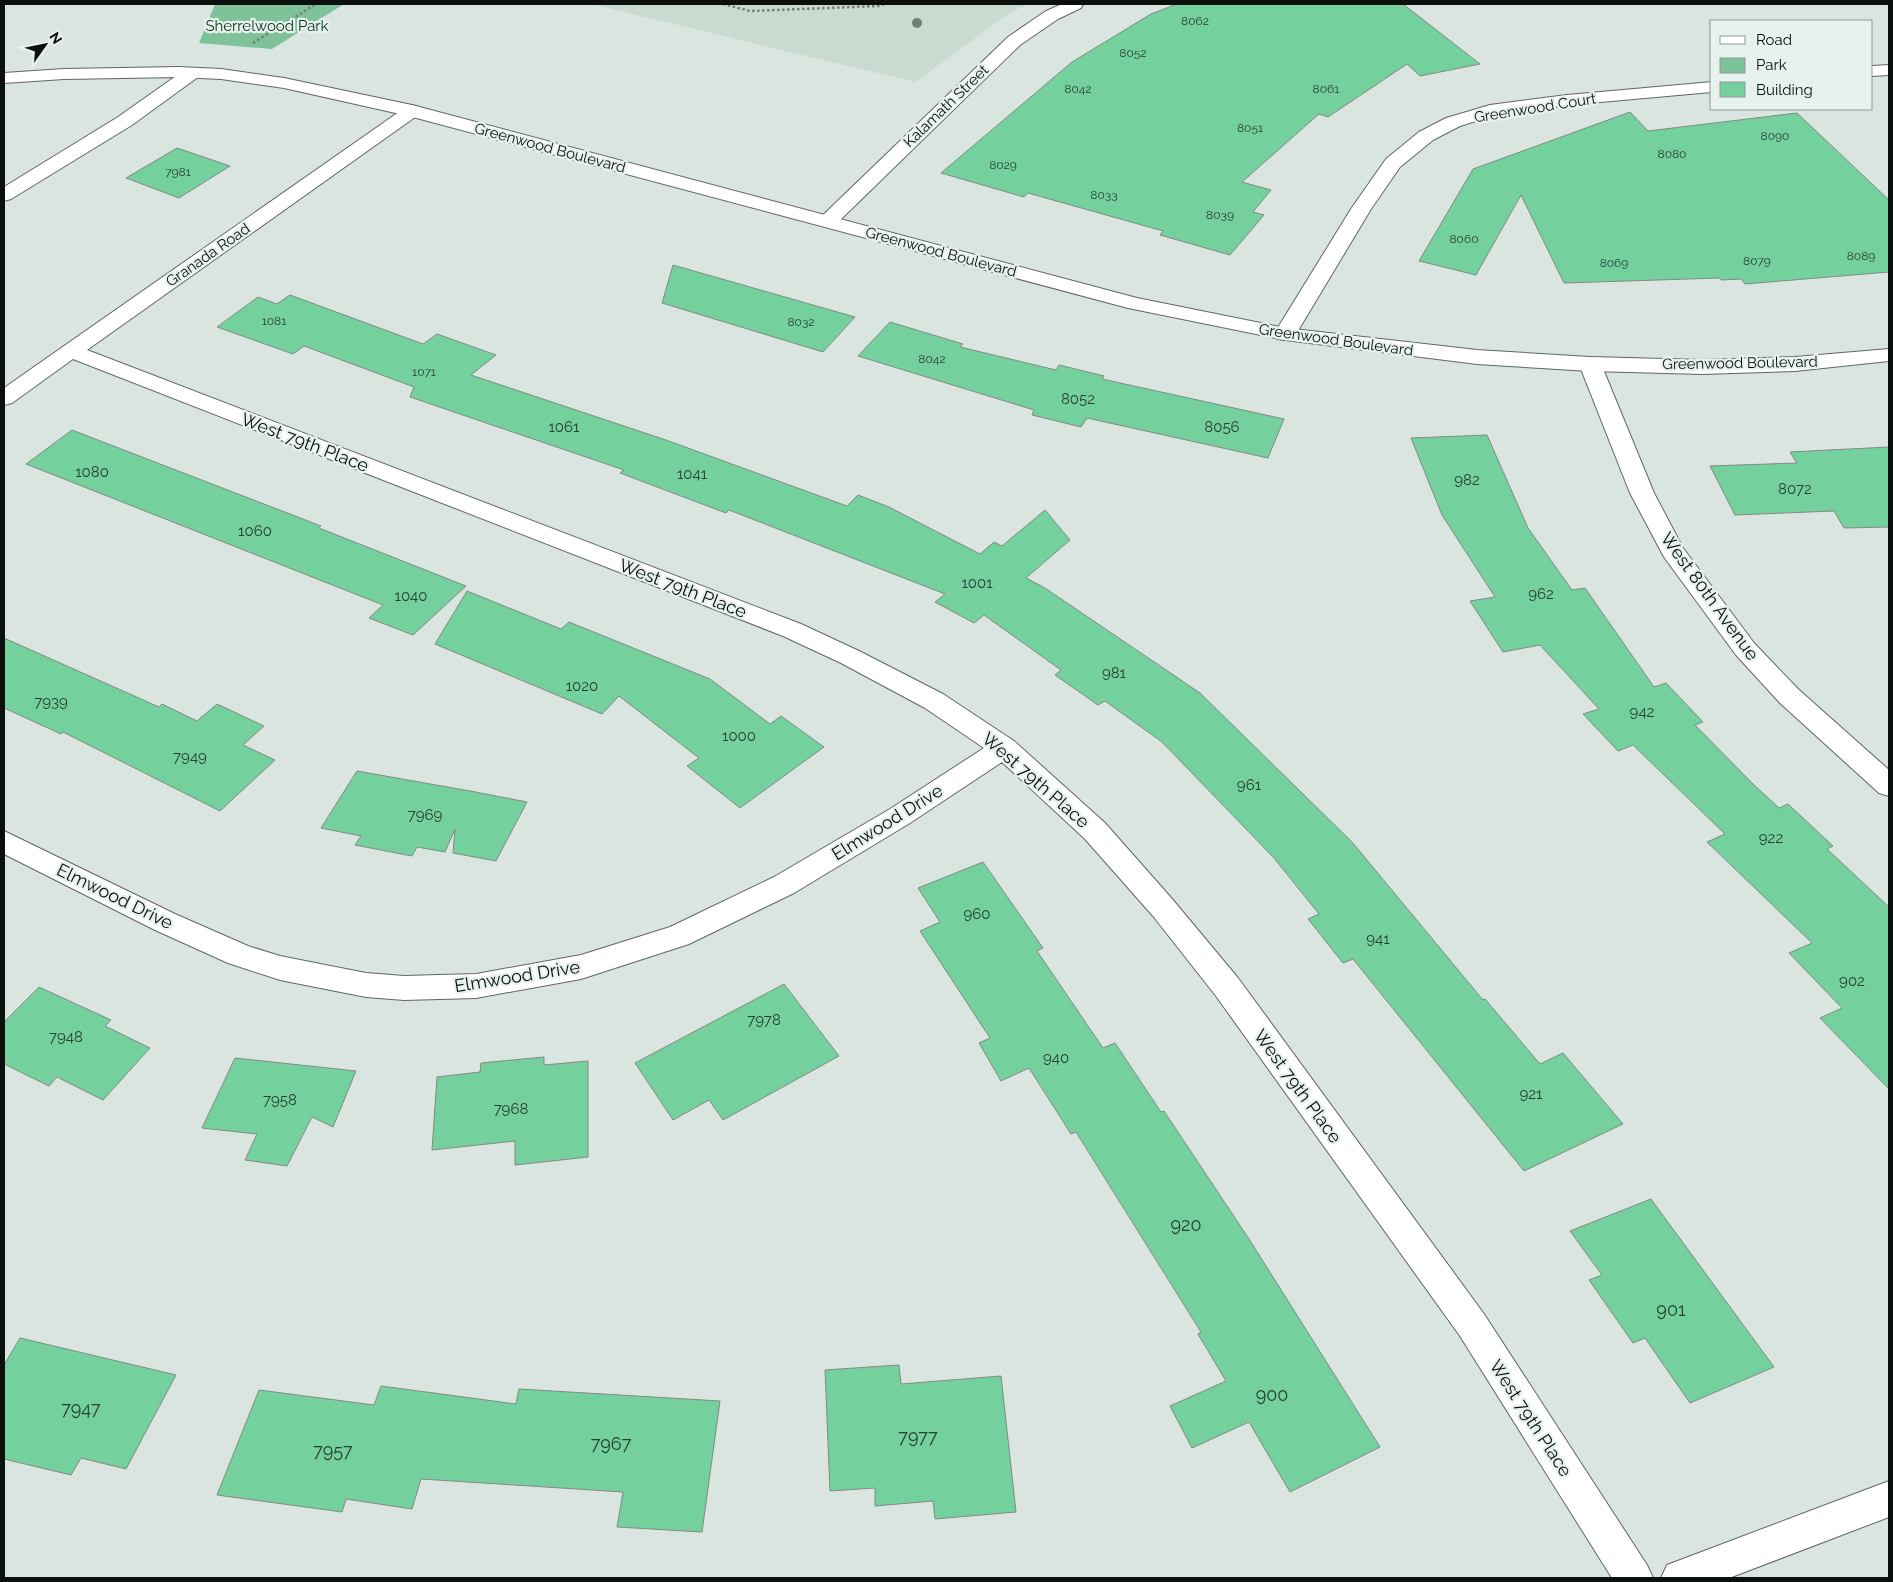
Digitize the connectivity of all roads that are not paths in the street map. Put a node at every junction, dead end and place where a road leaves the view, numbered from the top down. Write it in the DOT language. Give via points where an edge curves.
graph roads {
  1 [pos="1075,4"];
  2 [pos="1889,70"];
  3 [pos="1873,71"];
  4 [pos="192,73"];
  5 [pos="4,78"];
  6 [pos="1710,87"];
  7 [pos="412,111"];
  8 [pos="4,195"];
  9 [pos="828,221"];
  10 [pos="1285,334"];
  11 [pos="71,351"];
  12 [pos="1889,356"];
  13 [pos="1590,364"];
  14 [pos="4,398"];
  15 [pos="1004,748"];
  16 [pos="1889,786"];
  17 [pos="4,842"];
  18 [pos="1889,1499"];
  19 [pos="1634,1578"];
  20 [pos="1680,1578"];
  1 -- 9 [label="street, Kalamath Street" via="1052,15 1007,48"];
  2 -- 3 [label="street"];
  4 -- 5 [label="street, Greenwood Boulevard" via="128,72"];
  4 -- 7 [label="street, Greenwood Boulevard" via="284,82"];
  4 -- 8 [label="street" via="125,121"];
  6 -- 10 [label="street, Greenwood Court" via="1567,100 1490,112 1453,122 1426,136 1393,163"];
  7 -- 9 [label="street, Greenwood Boulevard"];
  7 -- 11 [label="street, Granada Road"];
  9 -- 10 [label="street, Greenwood Boulevard" via="1135,304"];
  10 -- 13 [label="street, Greenwood Boulevard" via="1478,357"];
  11 -- 14 [label="street, Granada Road"];
  11 -- 15 [label="street, West 79th Place" via="792,630 934,701"];
  12 -- 13 [label="street, Greenwood Boulevard" via="1795,364"];
  13 -- 16 [label="street, West 80th Avenue" via="1642,493 1673,551 1745,649 1790,696"];
  15 -- 17 [label="street, Elmwood Drive" via="900,816 784,885 678,936 581,968 476,986 366,986 280,968 239,955 165,922"];
  15 -- 19 [label="street, West 79th Place" via="1095,831 1227,987 1472,1325"];
  18 -- 20 [label="street"];
}
